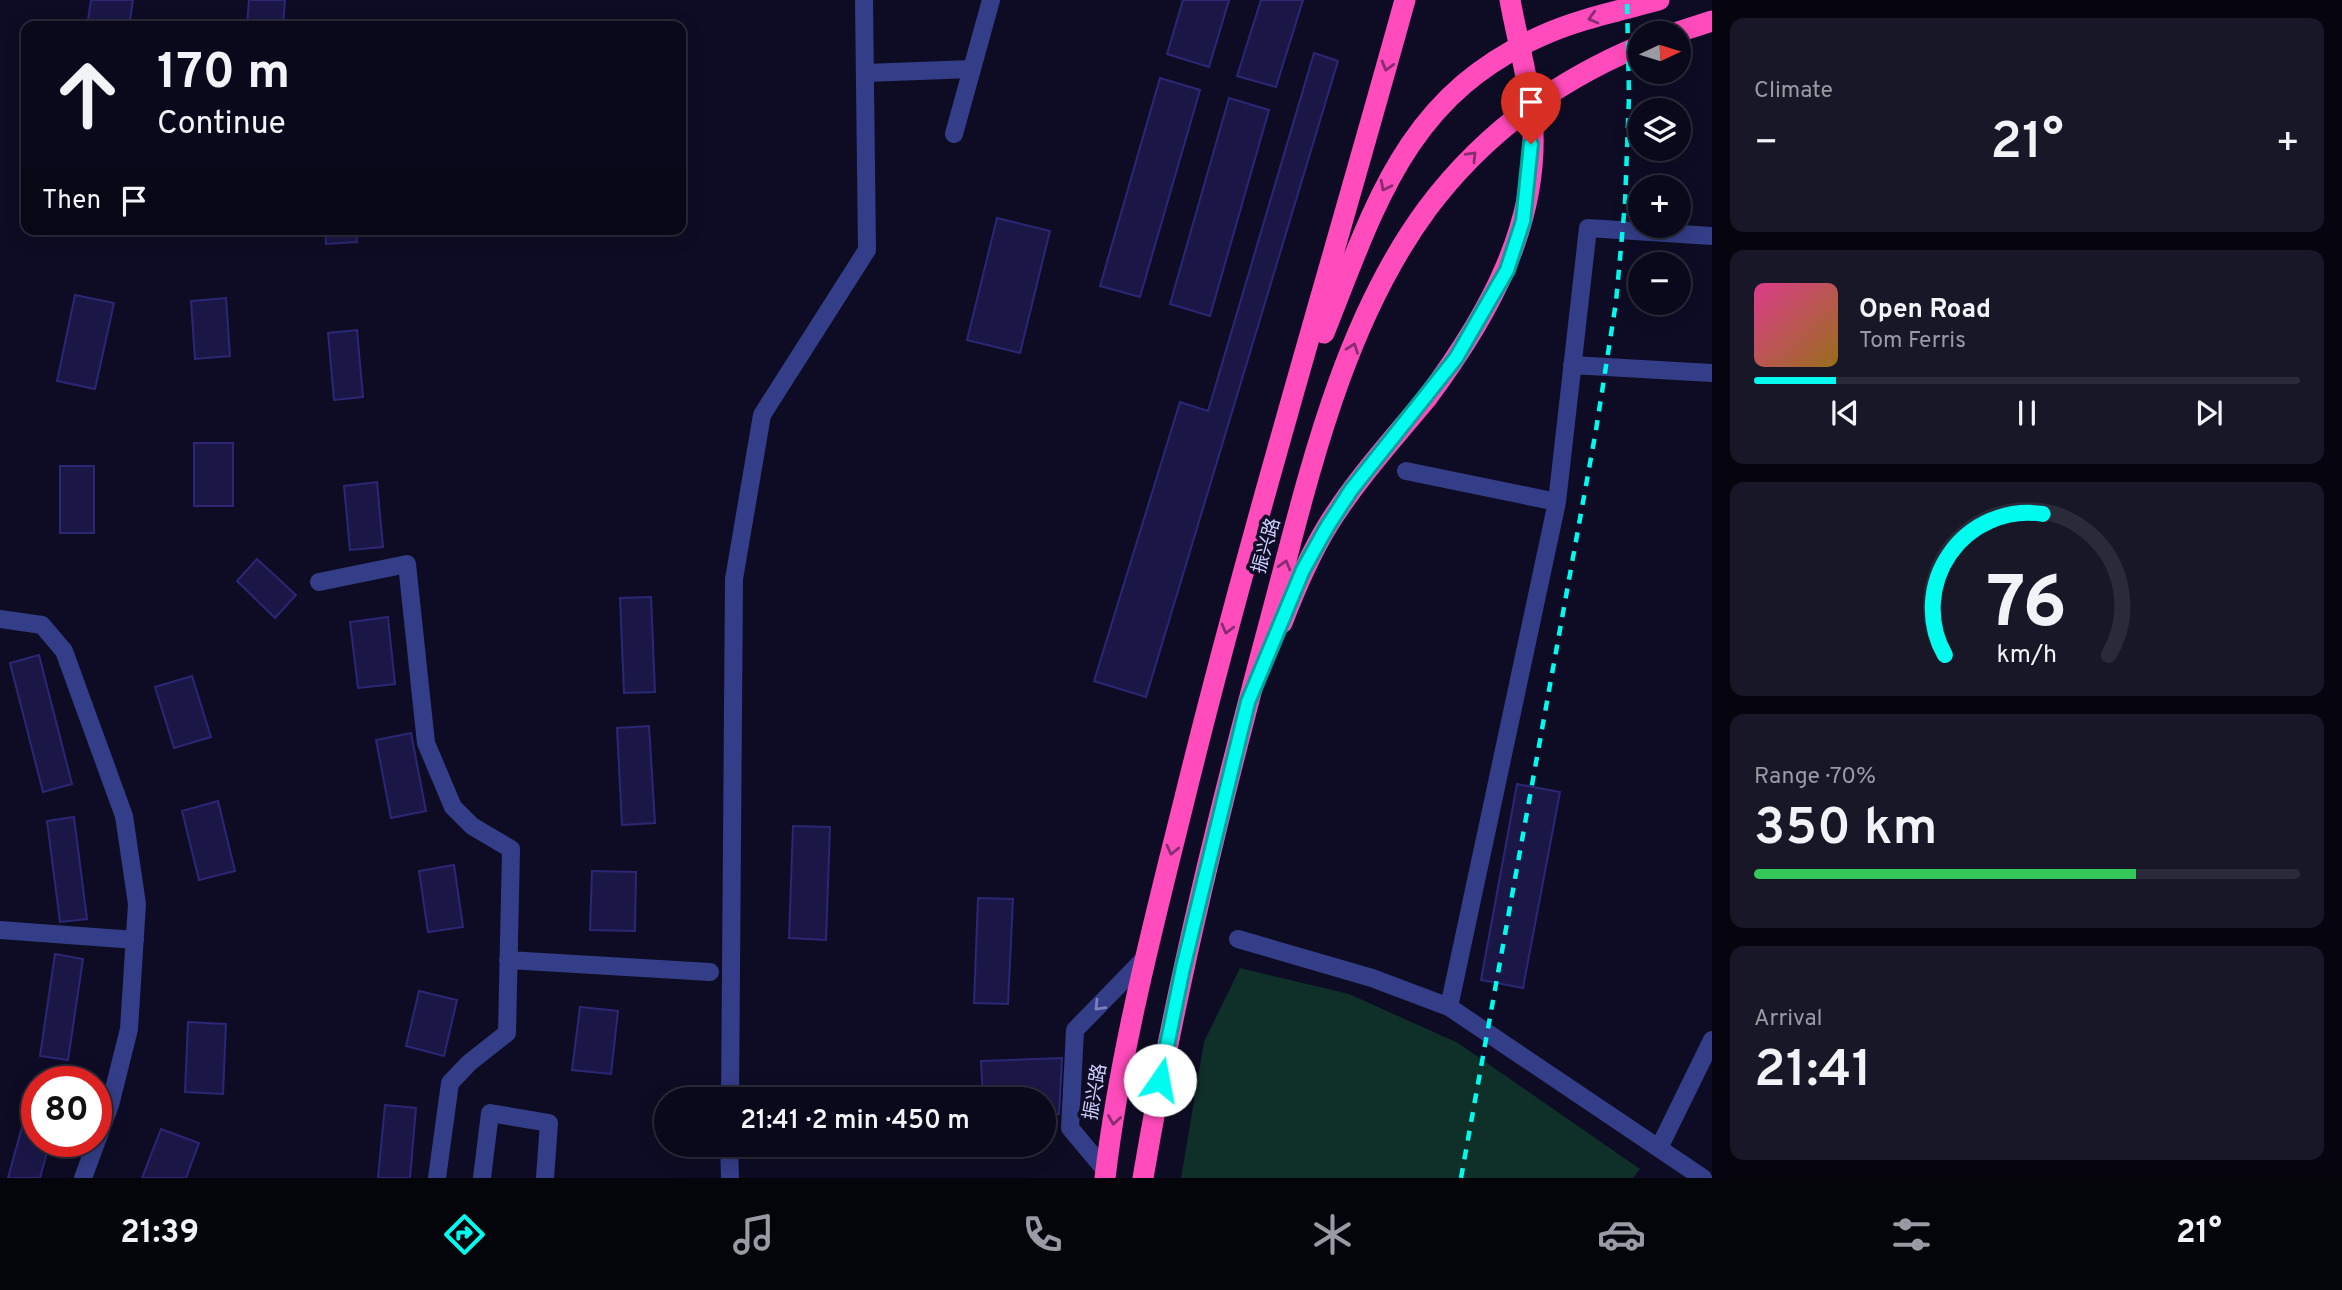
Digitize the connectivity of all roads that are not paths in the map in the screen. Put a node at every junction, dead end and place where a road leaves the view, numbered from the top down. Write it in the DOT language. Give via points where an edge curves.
graph roads {
  1 [pos="864,0"];
  2 [pos="991,0"];
  3 [pos="1405,0"];
  4 [pos="1510,0"];
  5 [pos="1659,0"];
  6 [pos="1712,21"];
  7 [pos="1691,28"];
  8 [pos="1628,52"];
  9 [pos="972,69"];
  10 [pos="865,73"];
  11 [pos="954,134"];
  12 [pos="1712,236"];
  13 [pos="1573,365"];
  14 [pos="1712,373"];
  15 [pos="1279,446"];
  16 [pos="1406,471"];
  17 [pos="1557,502"];
  18 [pos="318,582"];
  19 [pos="0,619"];
  20 [pos="1248,702"];
  21 [pos="0,930"];
  22 [pos="1238,939"];
  23 [pos="135,940"];
  24 [pos="1146,957"];
  25 [pos="508,960"];
  26 [pos="710,972"];
  27 [pos="1450,1007"];
  28 [pos="1712,1040"];
  29 [pos="730,1087"];
  30 [pos="1660,1146"];
  31 [pos="729,1157"];
  32 [pos="1106,1175"];
  33 [pos="83,1178"];
  34 [pos="437,1178"];
  35 [pos="482,1178"];
  36 [pos="545,1178"];
  37 [pos="730,1178"];
  38 [pos="1143,1178"];
  39 [pos="1703,1178"];
  1 -- 10 [label="street"];
  2 -- 9 [label="street"];
  3 -- 15 [label="highway, 振兴路, one-way"];
  4 -- 20 [label="highway, bridge" via="1532,118 1523,221 1507,270 1483,316 1427,398 1351,490 1327,527 1303,570"];
  5 -- 15 [label="highway, one-way" via="1540,36 1481,71 1432,114 1405,148 1382,189"];
  6 -- 7 [label="highway"];
  20 -- 8 [label="highway, 振兴路, one-way" via="1331,410 1356,340 1400,250 1454,175 1507,123 1559,86"];
  9 -- 10 [label="street"];
  9 -- 11 [label="street"];
  10 -- 29 [label="street" via="867,250 762,415 734,579"];
  12 -- 13 [label="street" via="1588,228"];
  13 -- 14 [label="street"];
  13 -- 17 [label="street"];
  15 -- 24 [label="highway, 振兴路, one-way" via="1211,691"];
  16 -- 17 [label="street"];
  17 -- 27 [label="street"];
  18 -- 25 [label="street" via="407,565 426,743 453,807 472,826 511,849"];
  19 -- 23 [label="street" via="42,625 64,650 124,816 137,904"];
  20 -- 38 [label="highway, 振兴路" via="1183,968"];
  21 -- 23 [label="street"];
  22 -- 27 [label="street" via="1372,978"];
  23 -- 33 [label="street" via="129,1029 110,1105"];
  24 -- 32 [label="highway, 振兴路, one-way"];
  24 -- 32 [label="street, one-way" via="1075,1031 1070,1128"];
  25 -- 26 [label="street"];
  25 -- 34 [label="street" via="507,1034 450,1083"];
  27 -- 30 [label="street"];
  28 -- 30 [label="street"];
  30 -- 39 [label="street"];
  31 -- 37 [label="street"];
  35 -- 36 [label="street" via="490,1113 549,1123"];
}
